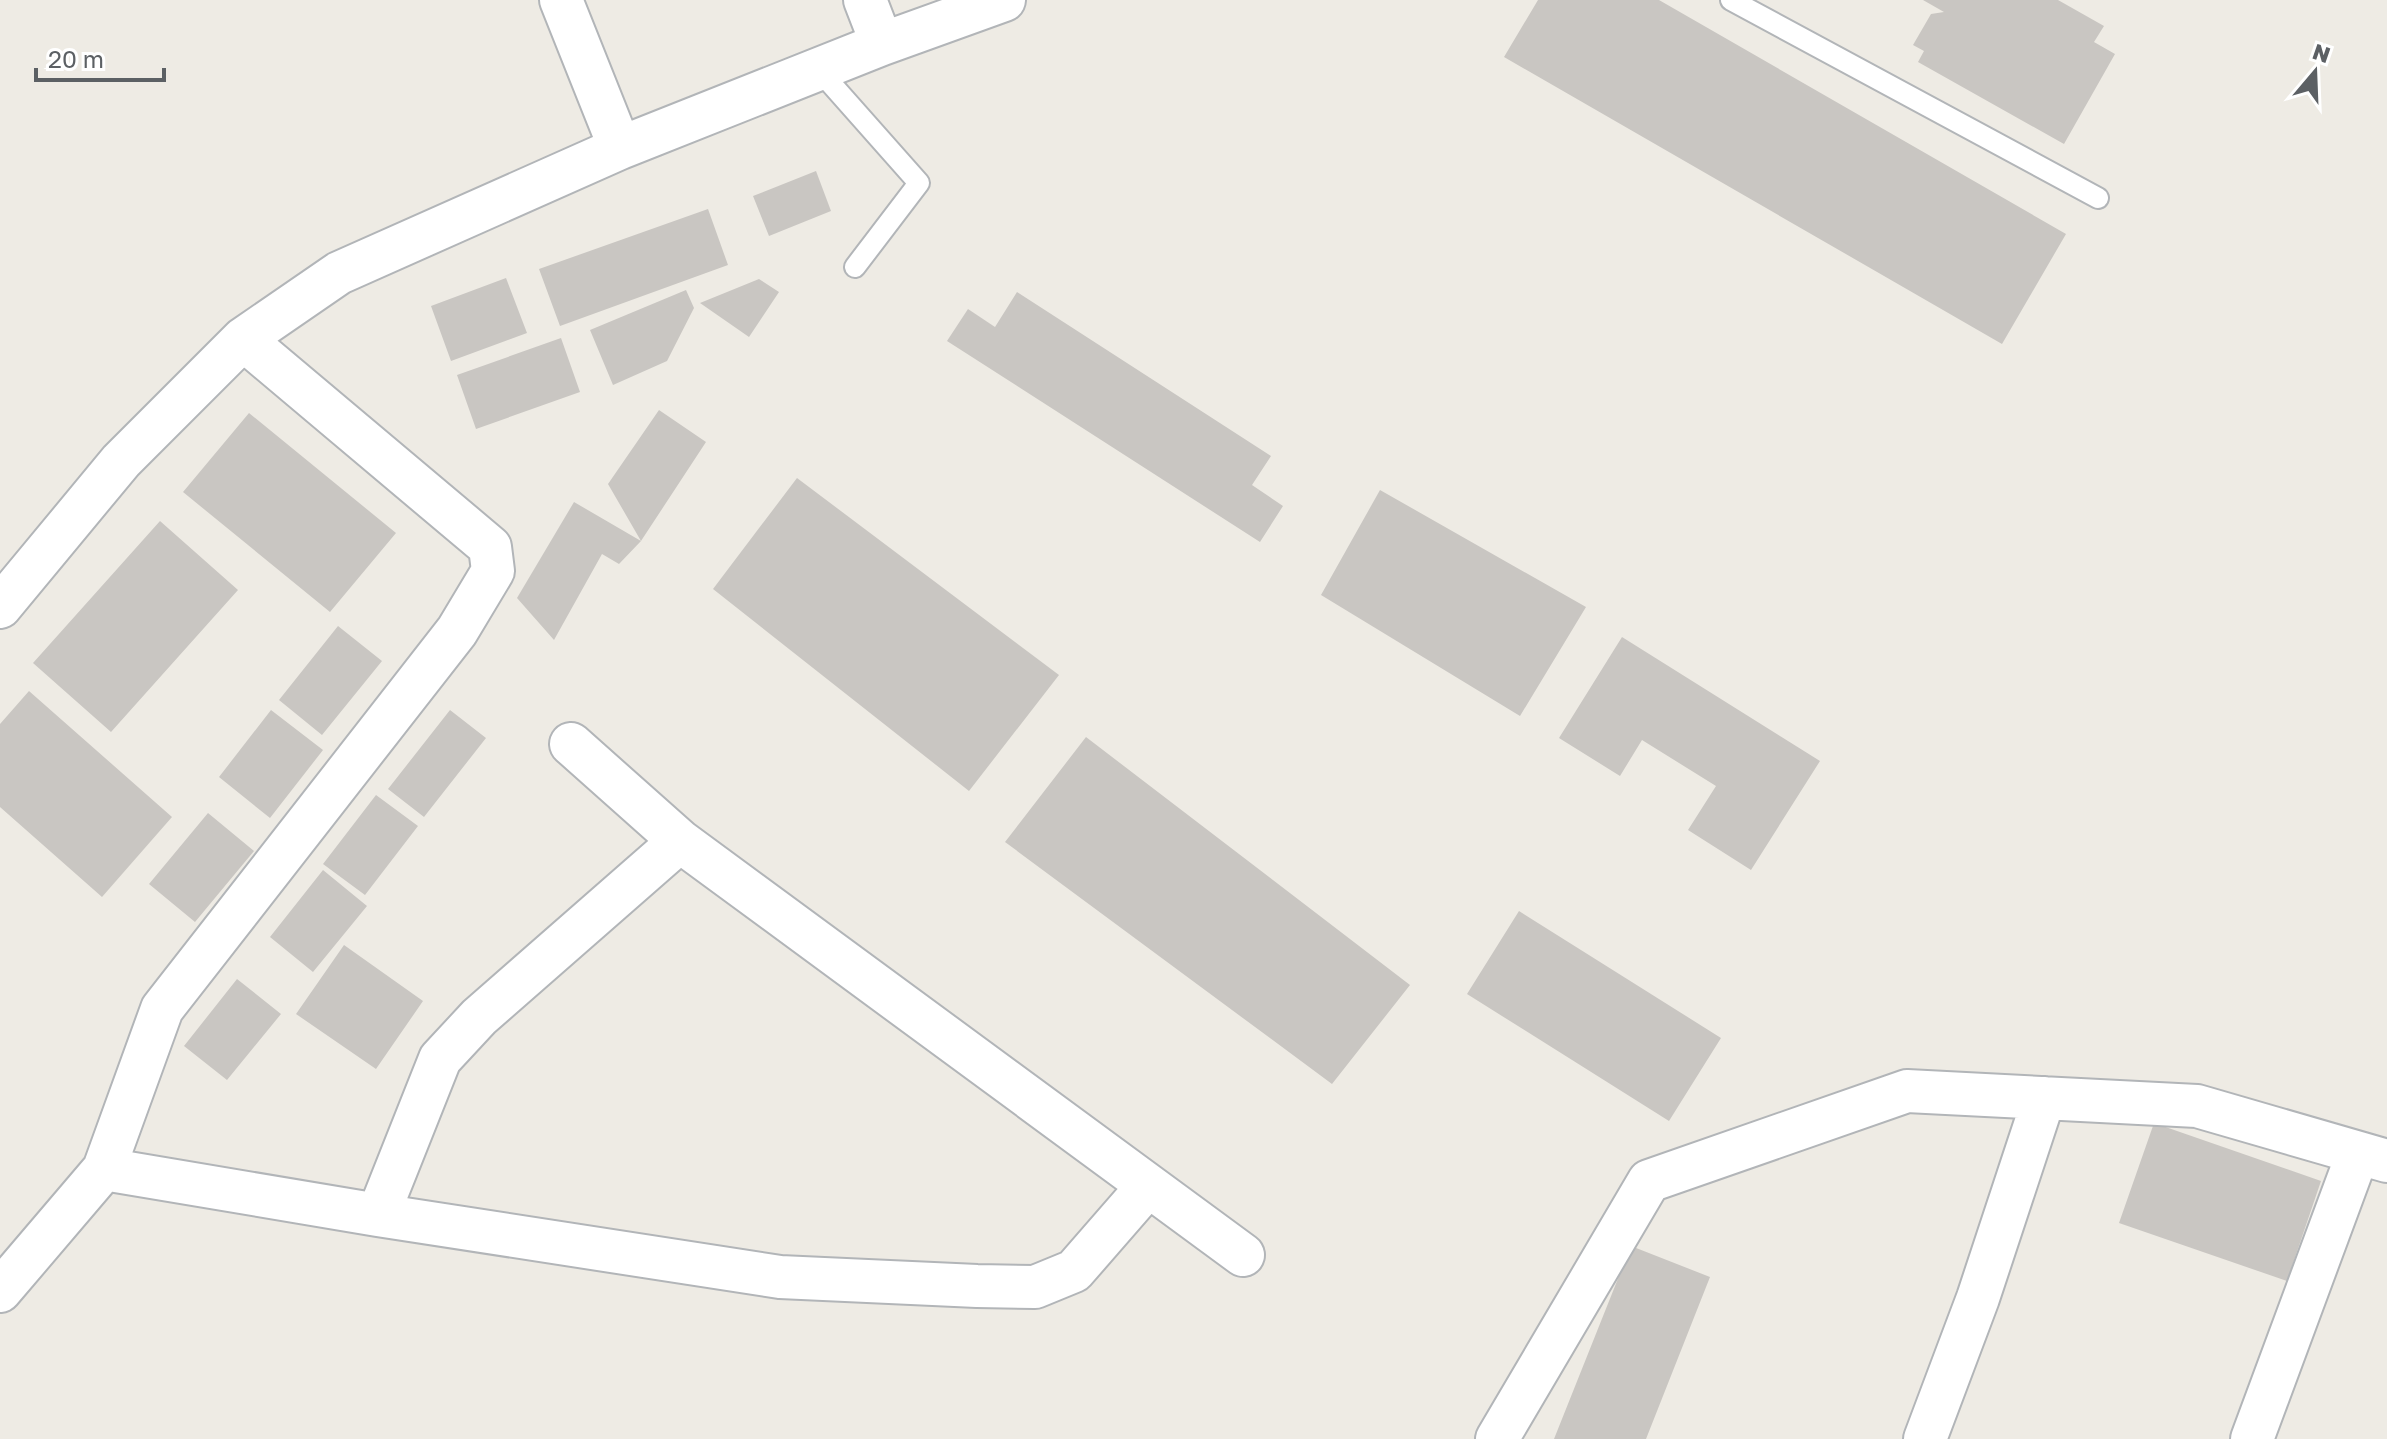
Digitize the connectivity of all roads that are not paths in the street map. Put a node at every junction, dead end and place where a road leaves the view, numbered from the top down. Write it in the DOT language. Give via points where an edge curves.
graph roads {
  1 [pos="561,0"];
  2 [pos="865,0"];
  3 [pos="1004,0"];
  4 [pos="1731,0"];
  5 [pos="882,44"];
  6 [pos="818,69"];
  7 [pos="620,148"];
  8 [pos="2098,198"];
  9 [pos="855,267"];
  10 [pos="243,339"];
  11 [pos="0,607"];
  12 [pos="571,744"];
  13 [pos="680,841"];
  14 [pos="2044,1098"];
  15 [pos="2372,1157"];
  16 [pos="104,1169"];
  17 [pos="1148,1186"];
  18 [pos="378,1215"];
  19 [pos="1243,1255"];
  20 [pos="0,1291"];
  21 [pos="1497,1439"];
  22 [pos="1925,1439"];
  23 [pos="2252,1439"];
  1 -- 7 [label="street"];
  2 -- 5 [label="street"];
  3 -- 5 [label="street"];
  4 -- 8 [label="lane"];
  5 -- 6 [label="street"];
  6 -- 7 [label="street"];
  6 -- 9 [label="lane" via="919,183"];
  7 -- 10 [label="street" via="339,273"];
  10 -- 11 [label="street" via="121,461"];
  10 -- 16 [label="street" via="490,547 493,571 457,631 162,1009"];
  12 -- 13 [label="street"];
  13 -- 17 [label="street"];
  13 -- 18 [label="street" via="479,1017 440,1059"];
  14 -- 15 [label="street" via="2197,1106"];
  14 -- 21 [label="street" via="1907,1091 1649,1181"];
  14 -- 22 [label="street"];
  15 -- 23 [label="street"];
  16 -- 18 [label="street"];
  16 -- 20 [label="street"];
  17 -- 18 [label="street" via="1074,1271 1035,1287 780,1277"];
  17 -- 19 [label="street"];
}
